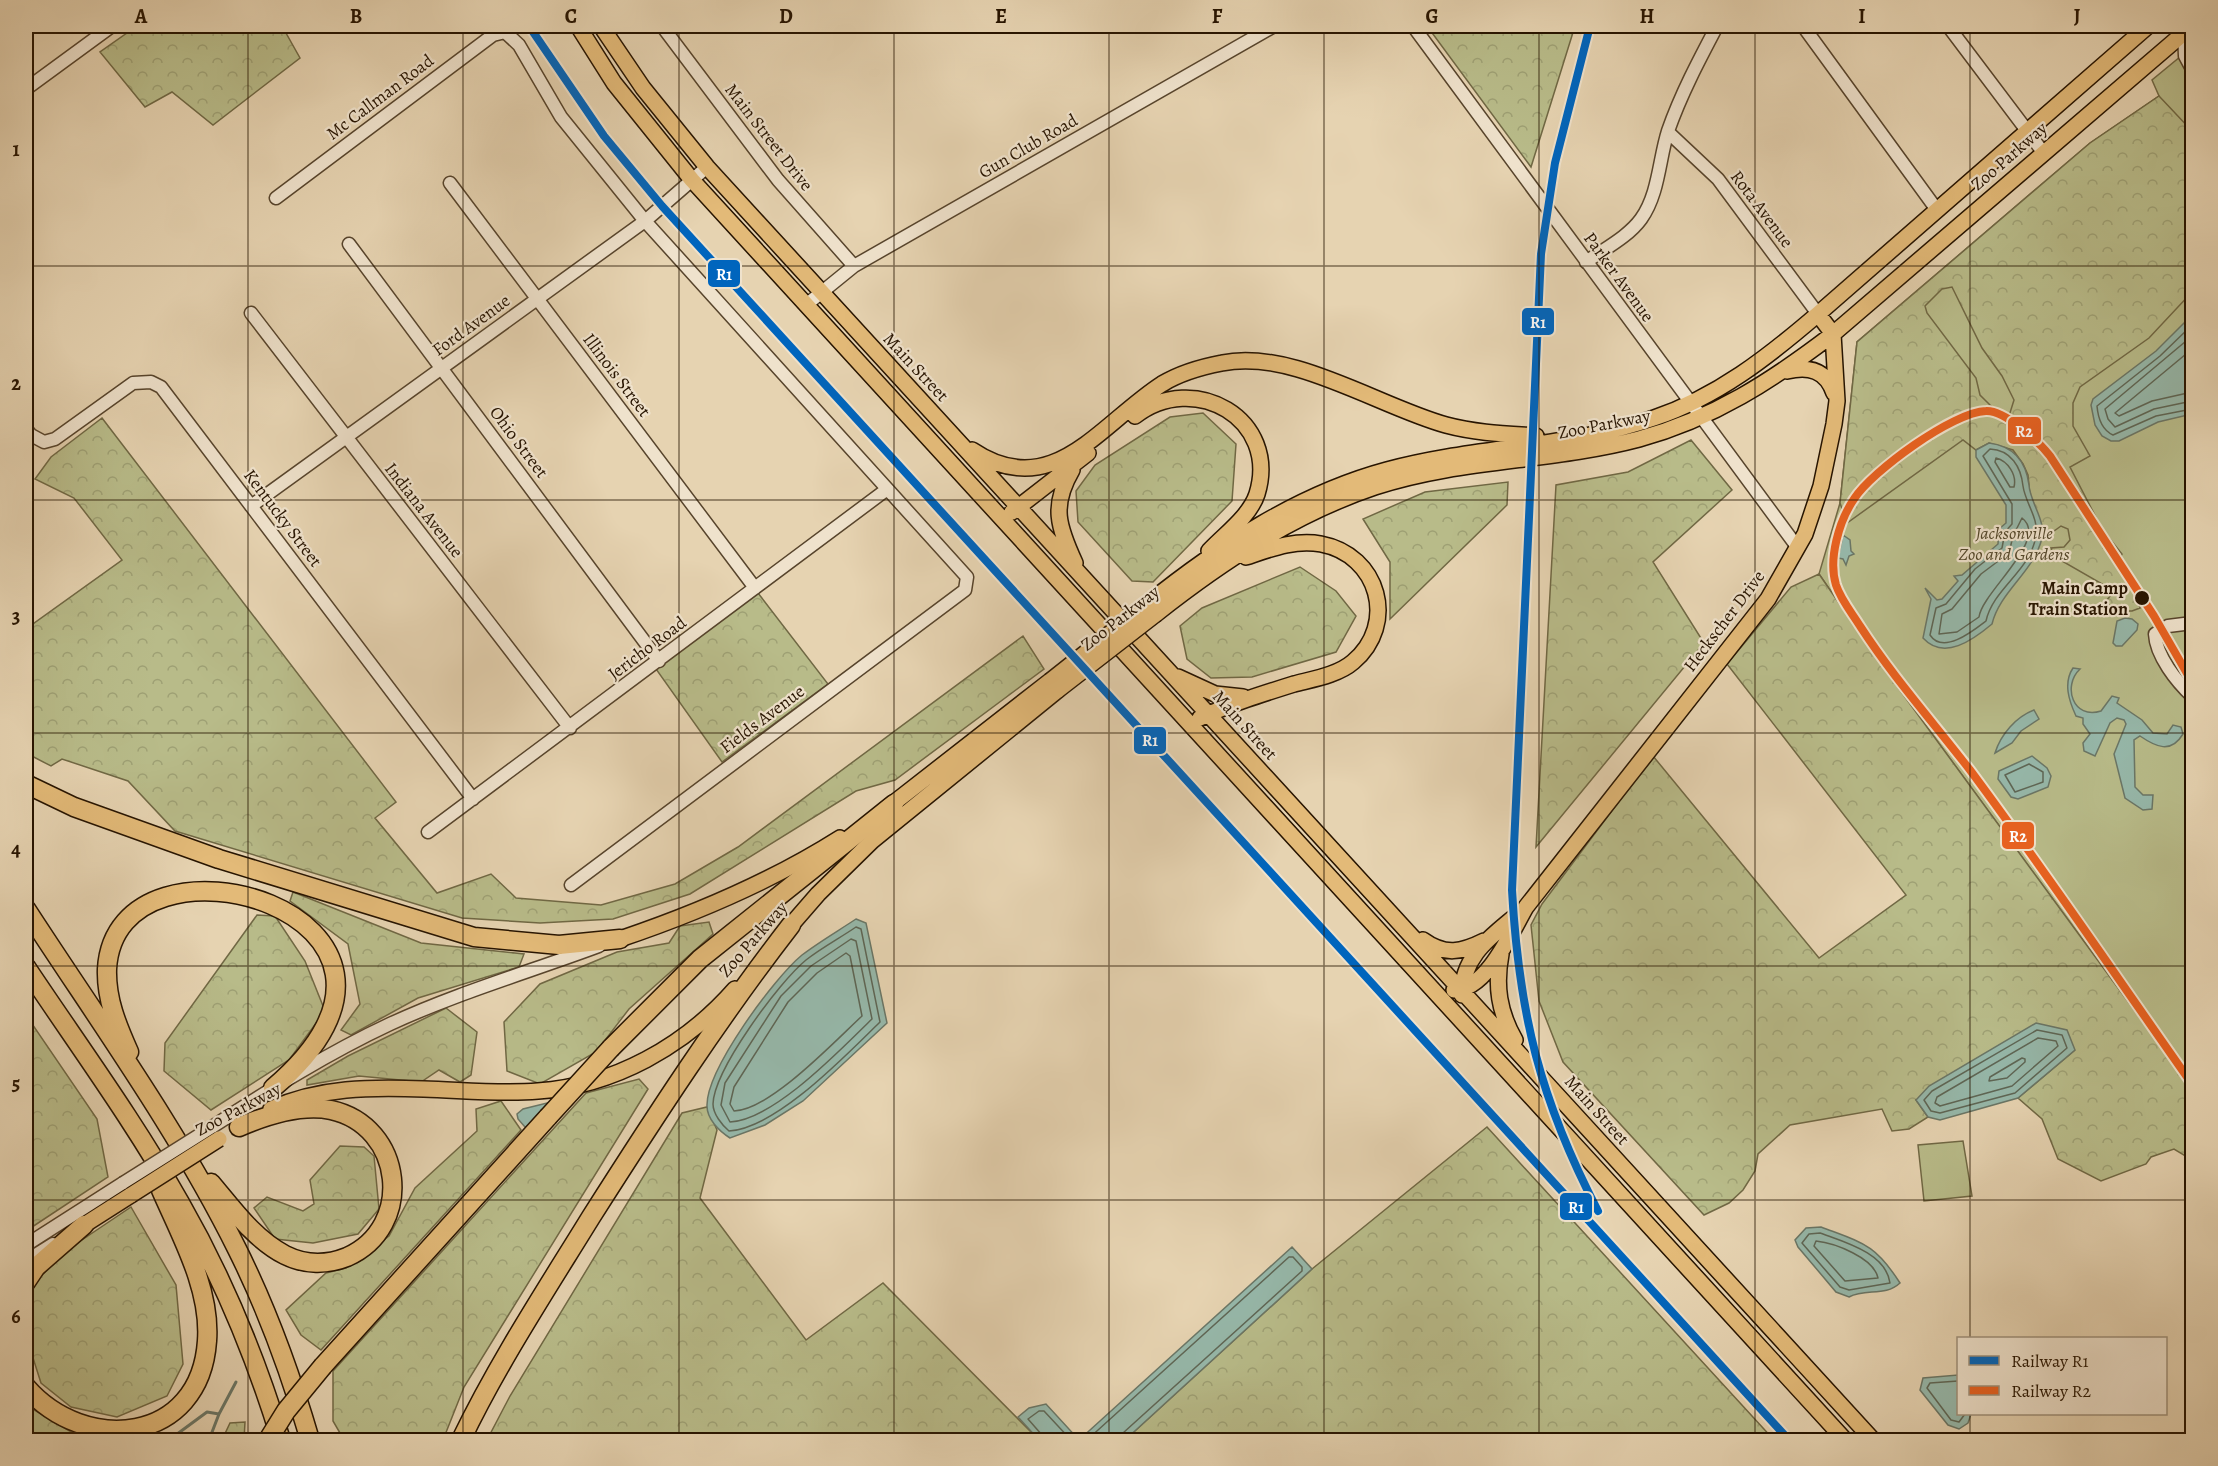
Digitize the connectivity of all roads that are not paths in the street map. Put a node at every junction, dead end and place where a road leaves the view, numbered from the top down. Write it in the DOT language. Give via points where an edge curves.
graph roads {
  1 [pos="106,26"];
  2 [pos="112,26"];
  3 [pos="578,26"];
  4 [pos="601,26"];
  5 [pos="662,26"];
  6 [pos="1274,26"];
  7 [pos="1413,26"];
  8 [pos="1717,26"];
  9 [pos="1803,26"];
  10 [pos="1948,26"];
  11 [pos="2148,26"];
  12 [pos="2187,30"];
  13 [pos="92,40"];
  14 [pos="2193,69"];
  15 [pos="26,89"];
  16 [pos="2028,131"];
  17 [pos="1668,132"];
  18 [pos="2043,152"];
  19 [pos="707,167"];
  20 [pos="692,180"];
  21 [pos="450,183"];
  22 [pos="276,198"];
  23 [pos="1937,210"];
  24 [pos="645,221"];
  25 [pos="349,244"];
  26 [pos="1586,262"];
  27 [pos="854,266"];
  28 [pos="821,293"];
  29 [pos="537,298"];
  30 [pos="806,305"];
  31 [pos="251,313"];
  32 [pos="1818,315"];
  33 [pos="1833,334"];
  34 [pos="441,368"];
  35 [pos="1781,372"];
  36 [pos="1837,400"];
  37 [pos="1689,404"];
  38 [pos="1700,419"];
  39 [pos="26,429"];
  40 [pos="346,438"];
  41 [pos="956,439"];
  42 [pos="1569,439"];
  43 [pos="1075,457"];
  44 [pos="886,490"];
  45 [pos="1015,504"];
  46 [pos="251,506"];
  47 [pos="999,516"];
  48 [pos="1798,548"];
  49 [pos="1195,566"];
  50 [pos="1216,570"];
  51 [pos="1080,574"];
  52 [pos="755,588"];
  53 [pos="1152,609"];
  54 [pos="2193,623"];
  55 [pos="659,661"];
  56 [pos="1171,674"];
  57 [pos="1054,686"];
  58 [pos="2193,696"];
  59 [pos="1249,698"];
  60 [pos="1208,714"];
  61 [pos="1189,723"];
  62 [pos="570,728"];
  63 [pos="26,784"];
  64 [pos="473,799"];
  65 [pos="894,804"];
  66 [pos="428,832"];
  67 [pos="571,885"];
  68 [pos="1526,907"];
  69 [pos="26,909"];
  70 [pos="1401,924"];
  71 [pos="791,925"];
  72 [pos="620,939"];
  73 [pos="1484,941"];
  74 [pos="1501,953"];
  75 [pos="26,967"];
  76 [pos="1428,984"];
  77 [pos="1462,990"];
  78 [pos="1469,1029"];
  79 [pos="1530,1066"];
  80 [pos="273,1088"];
  81 [pos="151,1103"];
  82 [pos="238,1127"];
  83 [pos="216,1133"];
  84 [pos="138,1135"];
  85 [pos="178,1145"];
  86 [pos="127,1189"];
  87 [pos="84,1225"];
  88 [pos="26,1245"];
  89 [pos="1697,1248"];
  90 [pos="26,1261"];
  91 [pos="1682,1262"];
  92 [pos="26,1282"];
  93 [pos="26,1387"];
  94 [pos="268,1440"];
  95 [pos="281,1440"];
  96 [pos="310,1440"];
  97 [pos="461,1440"];
  98 [pos="1845,1440"];
  99 [pos="1873,1440"];
  1 -- 13 [label="street"];
  2 -- 13 [label="street"];
  3 -- 20 [label="main road" via="614,83"];
  4 -- 19 [label="main road, Main Street"];
  5 -- 27 [label="street, Main Street Drive" via="774,175"];
  6 -- 27 [label="street, Gun Club Road"];
  7 -- 26 [label="street, Parker Avenue"];
  8 -- 17 [label="street" via="1691,74"];
  9 -- 23 [label="street"];
  10 -- 16 [label="street"];
  11 -- 16 [label="main road, Zoo Parkway"];
  12 -- 14 [label="street" via="2185,56"];
  12 -- 18 [label="main road, Zoo Parkway"];
  13 -- 15 [label="street"];
  16 -- 18 [label="street"];
  16 -- 23 [label="main road, Zoo Parkway"];
  17 -- 26 [label="street" via="1648,207 1640,220"];
  17 -- 32 [label="street, Rota Avenue" via="1718,178"];
  18 -- 33 [label="main road, Zoo Parkway"];
  19 -- 20 [label="street, Ford Avenue"];
  19 -- 28 [label="main road, Main Street"];
  20 -- 24 [label="street, Ford Avenue"];
  20 -- 30 [label="main road"];
  21 -- 29 [label="street, Illinois Street"];
  22 -- 24 [label="street, Mc Callman Road" via="498,32 508,34 519,45 561,117"];
  23 -- 32 [label="main road, Zoo Parkway"];
  24 -- 29 [label="street, Ford Avenue"];
  24 -- 44 [label="street"];
  25 -- 34 [label="street, Ohio Street"];
  26 -- 37 [label="street, Parker Avenue"];
  27 -- 28 [label="street, Gun Club Road"];
  28 -- 30 [label="street, Gun Club Road"];
  28 -- 41 [label="main road, Main Street"];
  29 -- 34 [label="street, Ford Avenue"];
  29 -- 52 [label="street, Illinois Street"];
  30 -- 47 [label="main road"];
  31 -- 40 [label="street, Indiana Avenue"];
  32 -- 33 [label="main road"];
  32 -- 37 [label="main road, Zoo Parkway" via="1764,361"];
  33 -- 35 [label="main road, Zoo Parkway"];
  33 -- 36 [label="main road, Heckscher Drive"];
  34 -- 40 [label="street, Ford Avenue"];
  34 -- 55 [label="street, Ohio Street"];
  35 -- 36 [label="main road" via="1803,367 1815,369 1831,386"];
  35 -- 38 [label="main road, Zoo Parkway"];
  36 -- 48 [label="main road, Heckscher Drive" via="1821,486"];
  37 -- 38 [label="street, Parker Avenue"];
  37 -- 42 [label="main road, Zoo Parkway" via="1634,425"];
  38 -- 48 [label="street, Parker Avenue"];
  38 -- 50 [label="main road, Zoo Parkway" via="1636,440 1459,468 1374,488 1295,521"];
  39 -- 46 [label="street, Kentucky Street" via="37,440 55,439 124,388 133,383 152,382 161,387"];
  40 -- 46 [label="street, Ford Avenue"];
  40 -- 62 [label="street, Indiana Avenue"];
  41 -- 43 [label="main road" via="983,457 1020,470"];
  41 -- 45 [label="main road, Main Street"];
  42 -- 43 [label="main road" via="1485,433 1445,424 1294,368 1242,361 1193,370 1162,384"];
  42 -- 49 [label="main road, Zoo Parkway" via="1476,452 1375,474 1294,506"];
  43 -- 45 [label="main road"];
  43 -- 49 [label="main road" via="1141,412 1174,398 1207,400 1239,418 1259,455 1261,475 1256,497"];
  43 -- 51 [label="main road" via="1062,488 1058,512 1066,544"];
  44 -- 52 [label="street, Jericho Road"];
  44 -- 67 [label="street, Fields Avenue" via="967,577 964,590"];
  45 -- 47 [label="main road"];
  45 -- 51 [label="main road, Main Street"];
  46 -- 64 [label="street, Kentucky Street"];
  47 -- 61 [label="main road"];
  48 -- 68 [label="main road, Heckscher Drive" via="1768,599"];
  49 -- 53 [label="main road, Zoo Parkway"];
  50 -- 53 [label="main road, Zoo Parkway"];
  50 -- 59 [label="main road" via="1281,546 1321,544 1354,561 1377,592 1378,628 1367,648 1352,663 1335,672"];
  51 -- 56 [label="main road, Main Street"];
  52 -- 55 [label="street, Jericho Road"];
  53 -- 57 [label="main road, Zoo Parkway, bridge"];
  54 -- 58 [label="street" via="2168,626 2155,634 2164,658"];
  55 -- 62 [label="street, Jericho Road"];
  56 -- 59 [label="main road" via="1215,694"];
  56 -- 60 [label="main road, Main Street"];
  57 -- 65 [label="main road, Zoo Parkway"];
  57 -- 71 [label="main road, Zoo Parkway" via="879,834"];
  59 -- 60 [label="main road"];
  60 -- 61 [label="main road"];
  60 -- 70 [label="main road, Main Street"];
  61 -- 76 [label="main road"];
  62 -- 64 [label="street, Jericho Road"];
  63 -- 72 [label="highway" via="74,807 219,859 474,937 560,945"];
  64 -- 66 [label="street, Jericho Road"];
  65 -- 72 [label="main road, Zoo Parkway" via="820,851 756,885"];
  65 -- 94 [label="highway, bridge" via="700,959 611,1048 323,1366"];
  68 -- 73 [label="main road, Heckscher Drive"];
  68 -- 74 [label="main road, Heckscher Drive"];
  69 -- 81 [label="highway"];
  70 -- 73 [label="main road" via="1435,949 1458,952"];
  70 -- 77 [label="main road, Main Street"];
  71 -- 82 [label="main road, Zoo Parkway" via="699,1024 649,1059 606,1077 537,1091 332,1091 280,1105"];
  71 -- 97 [label="highway" via="743,988 630,1156 545,1291"];
  72 -- 80 [label="street, Zoo Parkway" via="390,1024"];
  73 -- 77 [label="main road, Heckscher Drive" via="1463,976"];
  74 -- 77 [label="main road, Heckscher Drive" via="1480,978"];
  74 -- 79 [label="main road" via="1497,976 1502,1015"];
  75 -- 84 [label="highway"];
  76 -- 77 [label="main road"];
  76 -- 78 [label="main road"];
  77 -- 78 [label="main road"];
  77 -- 79 [label="main road, Main Street"];
  78 -- 91 [label="main road"];
  79 -- 89 [label="main road, Main Street"];
  80 -- 81 [label="highway" via="314,1047 330,1019 336,985 328,954 312,932 272,905 235,894 188,892 161,897 136,912 119,933 108,962 112,1010"];
  80 -- 83 [label="street, Zoo Parkway"];
  81 -- 85 [label="highway"];
  82 -- 83 [label="main road, Zoo Parkway"];
  82 -- 85 [label="highway" via="278,1113 306,1109 338,1112 365,1127 384,1149 394,1178 391,1208 378,1233 364,1246 335,1261 299,1261 285,1255 253,1232"];
  83 -- 86 [label="main road, Zoo Parkway, bridge"];
  84 -- 93 [label="highway" via="200,1289 208,1338 199,1380 172,1414 148,1427 128,1430 103,1430 65,1416"];
  84 -- 95 [label="highway" via="218,1275 251,1353"];
  85 -- 96 [label="highway" via="211,1199 254,1284 286,1364"];
  86 -- 87 [label="main road, Zoo Parkway"];
  86 -- 88 [label="street, Zoo Parkway"];
  87 -- 90 [label="street, Zoo Parkway"];
  87 -- 92 [label="highway" via="44,1260"];
  89 -- 91 [label="main road"];
  89 -- 99 [label="main road, Main Street"];
  91 -- 98 [label="main road"];
}
